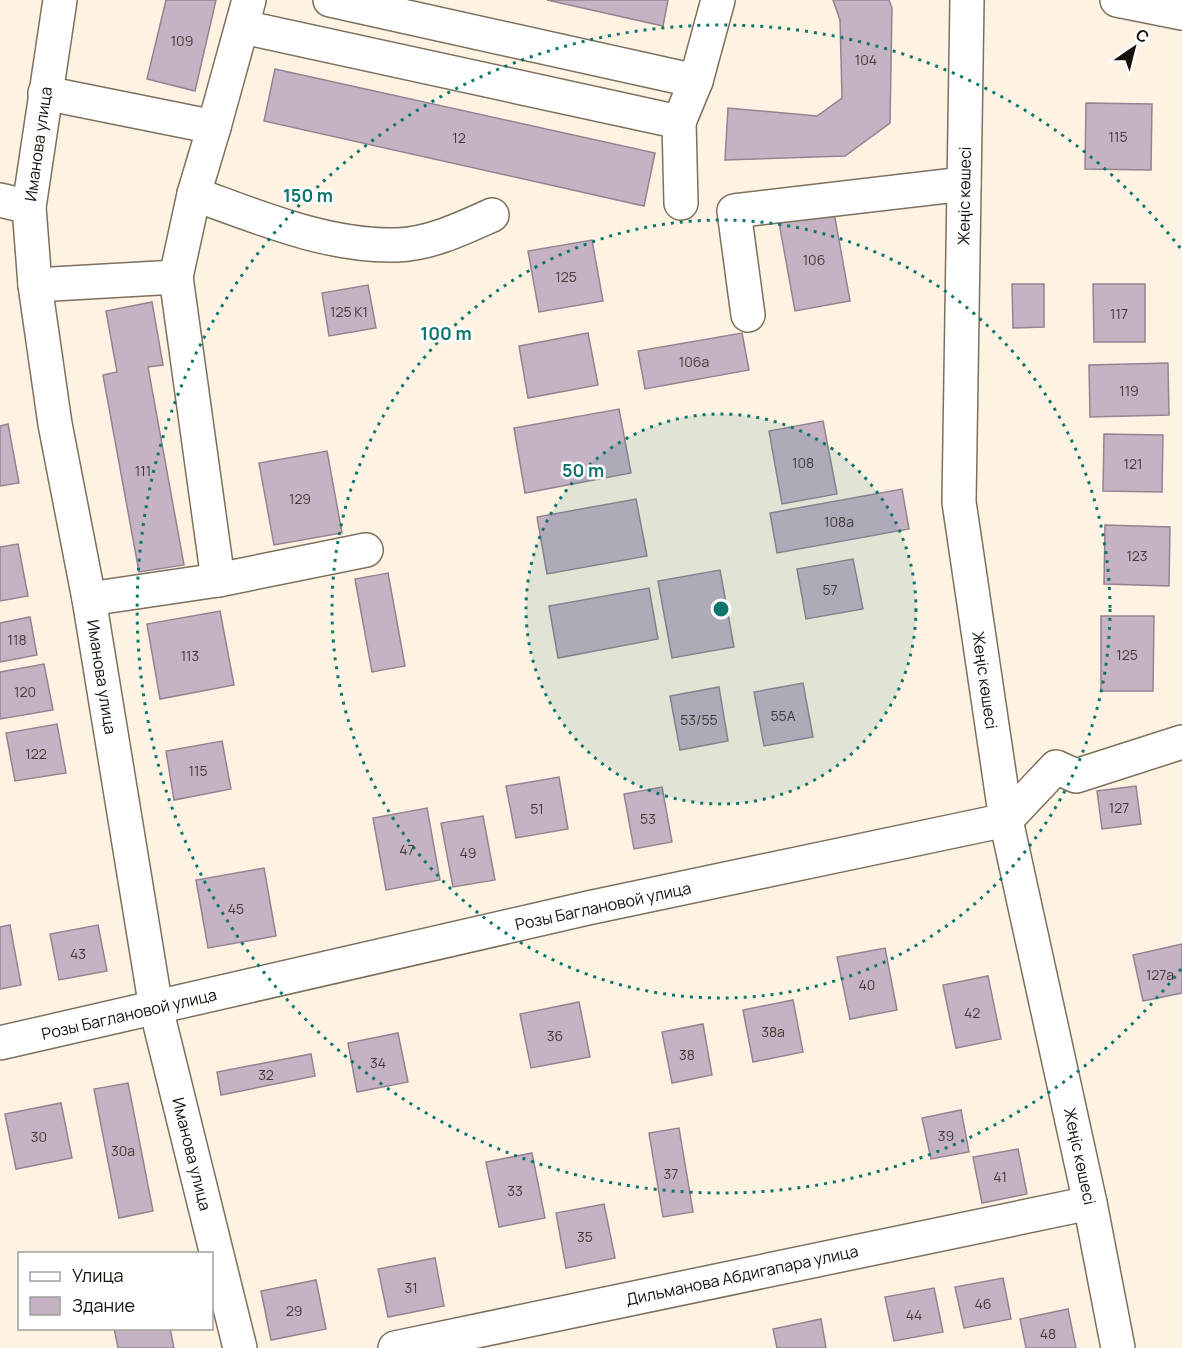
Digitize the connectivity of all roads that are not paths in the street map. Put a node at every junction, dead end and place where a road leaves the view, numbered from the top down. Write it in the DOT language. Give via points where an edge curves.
graph roads {
  1 [pos="60,0"];
  2 [pos="330,0"];
  3 [pos="718,0"];
  4 [pos="967,0"];
  5 [pos="1117,0"];
  6 [pos="246,13"];
  7 [pos="1182,13"];
  8 [pos="696,81"];
  9 [pos="45,93"];
  10 [pos="679,122"];
  11 [pos="214,127"];
  12 [pos="964,184"];
  13 [pos="194,194"];
  14 [pos="681,203"];
  15 [pos="14,204"];
  16 [pos="492,215"];
  17 [pos="176,277"];
  18 [pos="35,285"];
  19 [pos="748,315"];
  20 [pos="366,550"];
  21 [pos="218,580"];
  22 [pos="89,599"];
  23 [pos="1182,742"];
  24 [pos="1006,820"];
  25 [pos="156,1008"];
  26 [pos="0,1043"];
  27 [pos="1090,1203"];
  28 [pos="240,1348"];
  29 [pos="395,1348"];
  30 [pos="1118,1348"];
  1 -- 9 [label="street, Иманова улица"];
  2 -- 8 [label="street"];
  3 -- 8 [label="street"];
  4 -- 12 [label="street, Жеңіс көшесі"];
  5 -- 7 [label="street"];
  6 -- 10 [label="street"];
  6 -- 11 [label="street"];
  8 -- 10 [label="street"];
  9 -- 11 [label="street"];
  9 -- 15 [label="street, Иманова улица"];
  10 -- 14 [label="street"];
  11 -- 13 [label="street"];
  12 -- 19 [label="street" via="734,211"];
  12 -- 24 [label="street, Жеңіс көшесі" via="959,502"];
  13 -- 16 [label="street" via="321,237 398,245 454,233"];
  13 -- 17 [label="street"];
  15 -- 18 [label="street, Иманова улица"];
  17 -- 18 [label="street"];
  17 -- 21 [label="street"];
  18 -- 22 [label="street, Иманова улица" via="55,424"];
  20 -- 21 [label="street"];
  21 -- 22 [label="street"];
  22 -- 25 [label="street, Иманова улица"];
  23 -- 24 [label="street" via="1076,776 1056,767"];
  24 -- 25 [label="street, Розы Баглановой улица" via="588,908"];
  24 -- 27 [label="street, Жеңіс көшесі"];
  25 -- 26 [label="street, Розы Баглановой улица"];
  25 -- 28 [label="street, Иманова улица"];
  27 -- 29 [label="street, Дильманова Абдигапара улица"];
  27 -- 30 [label="street, Жеңіс көшесі"];
}
